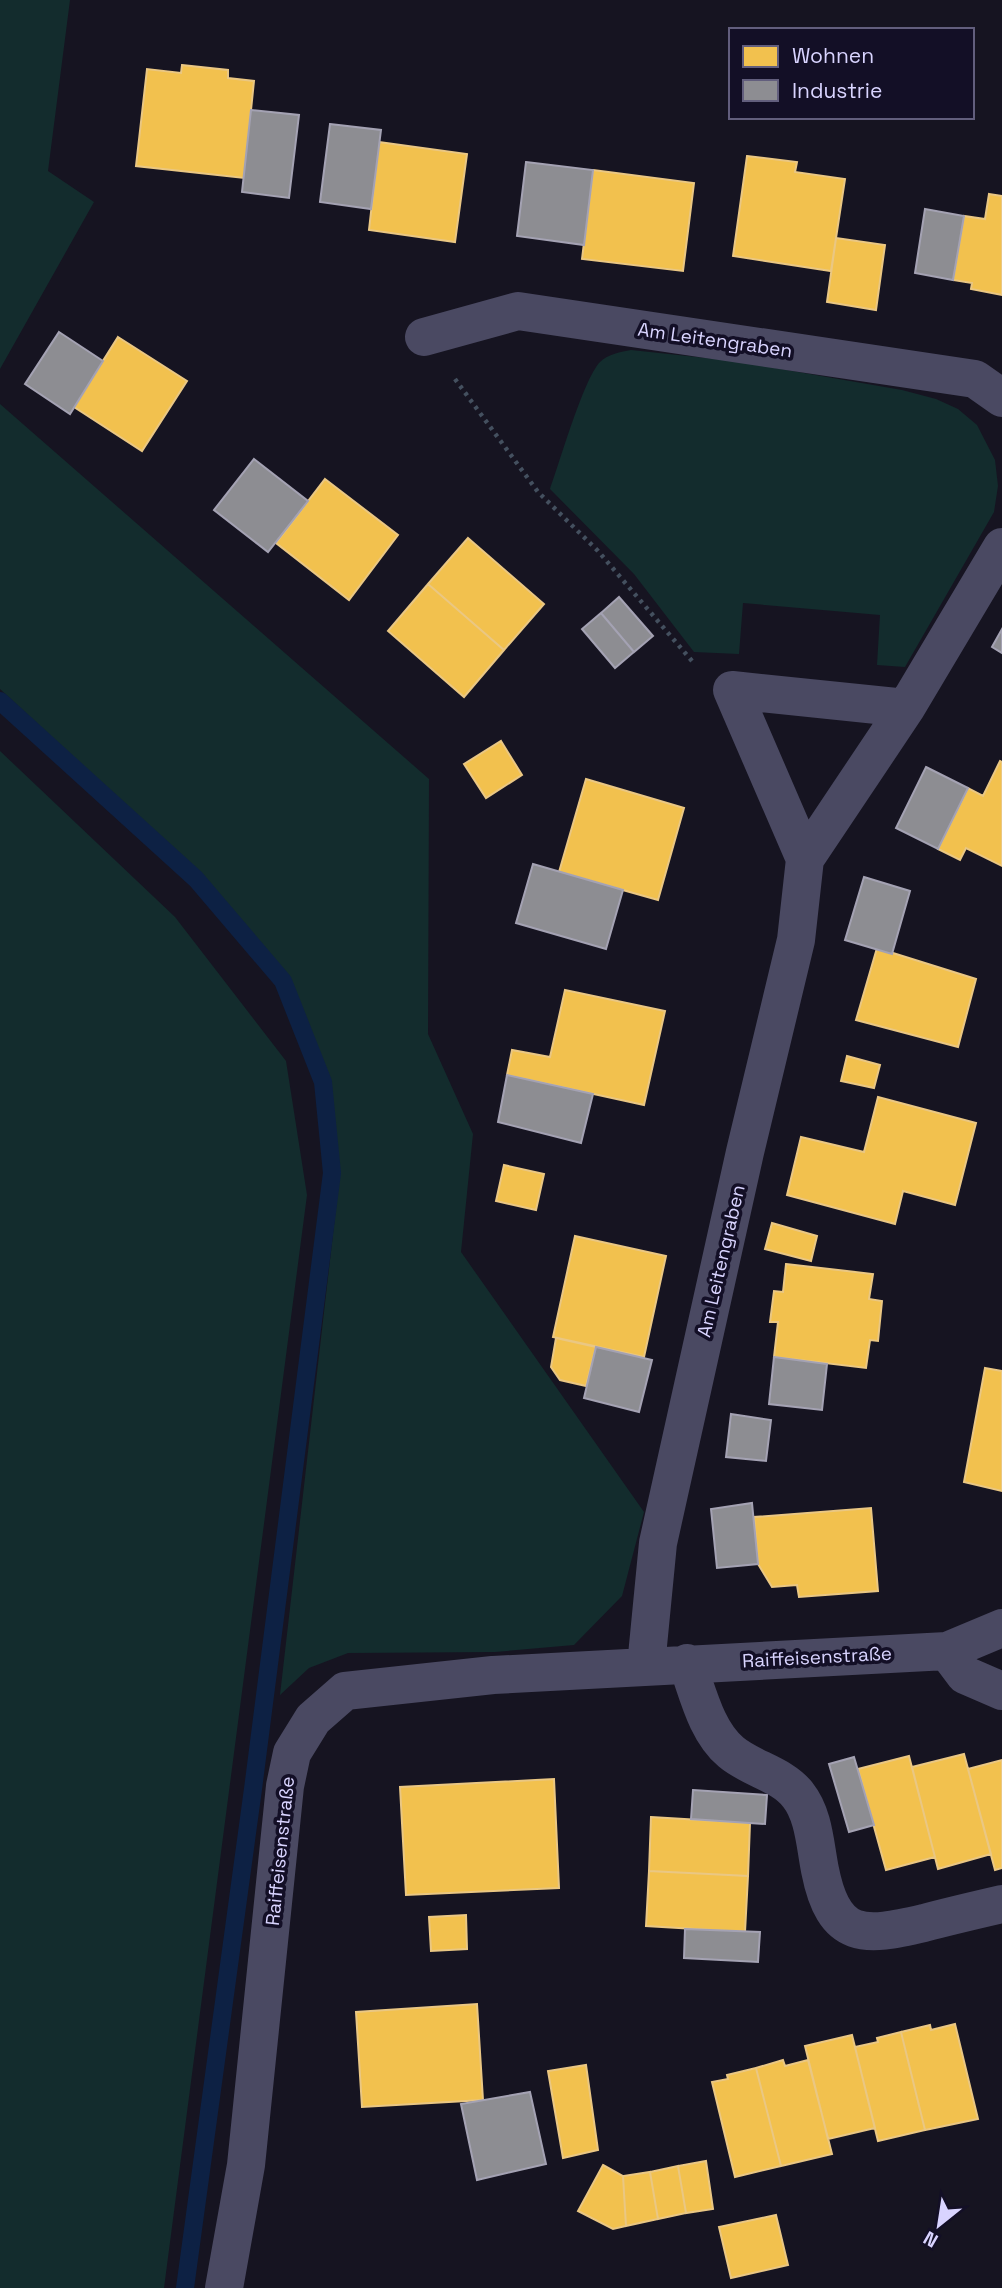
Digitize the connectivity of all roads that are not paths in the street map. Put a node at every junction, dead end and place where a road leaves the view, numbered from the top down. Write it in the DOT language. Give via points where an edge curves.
graph roads {
  1 [pos="424,337"];
  2 [pos="1002,398"];
  3 [pos="1002,547"];
  4 [pos="906,708"];
  5 [pos="805,859"];
  6 [pos="1002,1628"];
  7 [pos="947,1651"];
  8 [pos="687,1663"];
  9 [pos="646,1665"];
  10 [pos="1002,1691"];
  11 [pos="1002,1904"];
  12 [pos="224,2288"];
  1 -- 2 [label="street, Am Leitengraben" via="518,311 975,379"];
  3 -- 4 [label="street, Am Leitengraben"];
  4 -- 5 [label="street, Am Leitengraben"];
  4 -- 5 [label="street, Am Leitengraben" via="732,690"];
  5 -- 9 [label="street, Am Leitengraben" via="796,940 658,1543"];
  6 -- 7 [label="street, Raiffeisenstraße"];
  7 -- 8 [label="street, Raiffeisenstraße"];
  7 -- 10 [label="street" via="965,1675"];
  8 -- 9 [label="street, Raiffeisenstraße"];
  8 -- 11 [label="street" via="714,1733 731,1752 793,1788 806,1805 825,1896 834,1913 848,1925 864,1933 886,1932"];
  9 -- 12 [label="street, Raiffeisenstraße" via="345,1691 313,1719 292,1753 285,1786 246,2165"];
}
